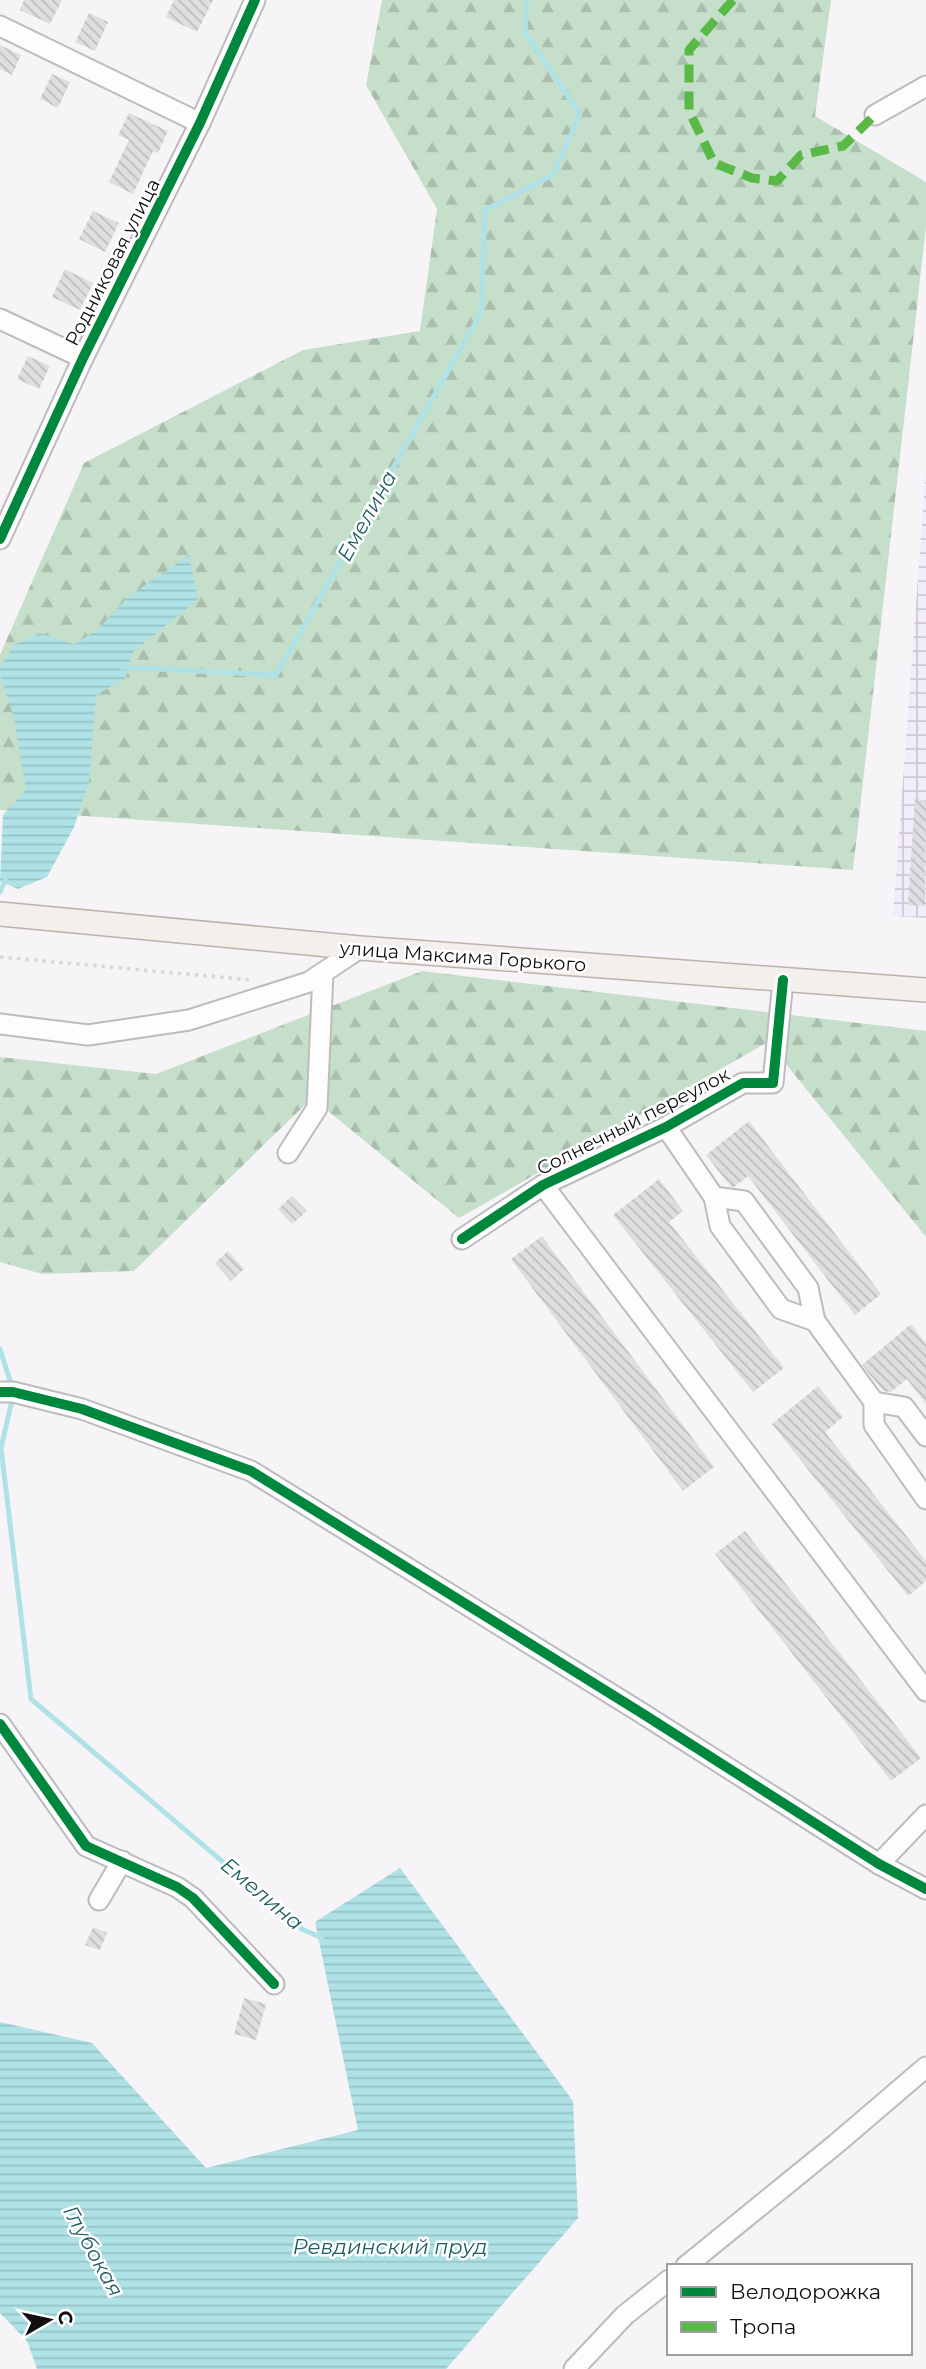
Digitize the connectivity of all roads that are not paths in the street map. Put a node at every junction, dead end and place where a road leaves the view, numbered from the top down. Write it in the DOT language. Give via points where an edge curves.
graph roads {
  1 [pos="255,0"];
  2 [pos="0,26"];
  3 [pos="926,86"];
  4 [pos="875,115"];
  5 [pos="200,124"];
  6 [pos="0,319"];
  7 [pos="83,358"];
  8 [pos="0,539"];
  9 [pos="0,914"];
  10 [pos="360,948"];
  11 [pos="323,973"];
  12 [pos="783,980"];
  13 [pos="926,990"];
  14 [pos="0,1024"];
  15 [pos="666,1127"];
  16 [pos="288,1153"];
  17 [pos="543,1185"];
  18 [pos="713,1198"];
  19 [pos="462,1239"];
  20 [pos="815,1321"];
  21 [pos="0,1392"];
  22 [pos="874,1402"];
  23 [pos="926,1436"];
  24 [pos="926,1499"];
  25 [pos="926,1691"];
  26 [pos="0,1724"];
  27 [pos="926,1815"];
  28 [pos="122,1861"];
  29 [pos="879,1864"];
  30 [pos="926,1889"];
  31 [pos="99,1899"];
  32 [pos="274,1984"];
  33 [pos="926,2067"];
  34 [pos="688,2264"];
  35 [pos="667,2282"];
  36 [pos="574,2369"];
  1 -- 5 [label="street, Родниковая улица"];
  2 -- 5 [label="street"];
  3 -- 4 [label="street"];
  5 -- 7 [label="street, Родниковая улица"];
  6 -- 7 [label="street"];
  7 -- 8 [label="street, Родниковая улица"];
  9 -- 10 [label="main road, улица Максима Горького"];
  10 -- 11 [label="street"];
  10 -- 12 [label="main road, улица Максима Горького"];
  11 -- 14 [label="street" via="309,982 189,1020 88,1035"];
  11 -- 16 [label="street" via="317,1108"];
  12 -- 13 [label="main road, улица Максима Горького"];
  12 -- 15 [label="street, Солнечный переулок" via="773,1083 743,1083"];
  15 -- 17 [label="street, Солнечный переулок"];
  15 -- 18 [label="street"];
  17 -- 19 [label="street, Солнечный переулок"];
  17 -- 25 [label="street"];
  18 -- 20 [label="street" via="719,1226 781,1309"];
  18 -- 20 [label="street" via="744,1201 808,1288"];
  20 -- 22 [label="street"];
  21 -- 29 [label="street" via="82,1409 251,1471"];
  22 -- 23 [label="street" via="904,1407"];
  22 -- 24 [label="street" via="874,1425"];
  26 -- 28 [label="street" via="86,1846"];
  27 -- 29 [label="street"];
  28 -- 31 [label="street"];
  28 -- 32 [label="street" via="193,1898"];
  29 -- 30 [label="street"];
  33 -- 34 [label="street"];
  35 -- 36 [label="street" via="625,2315"];
}
